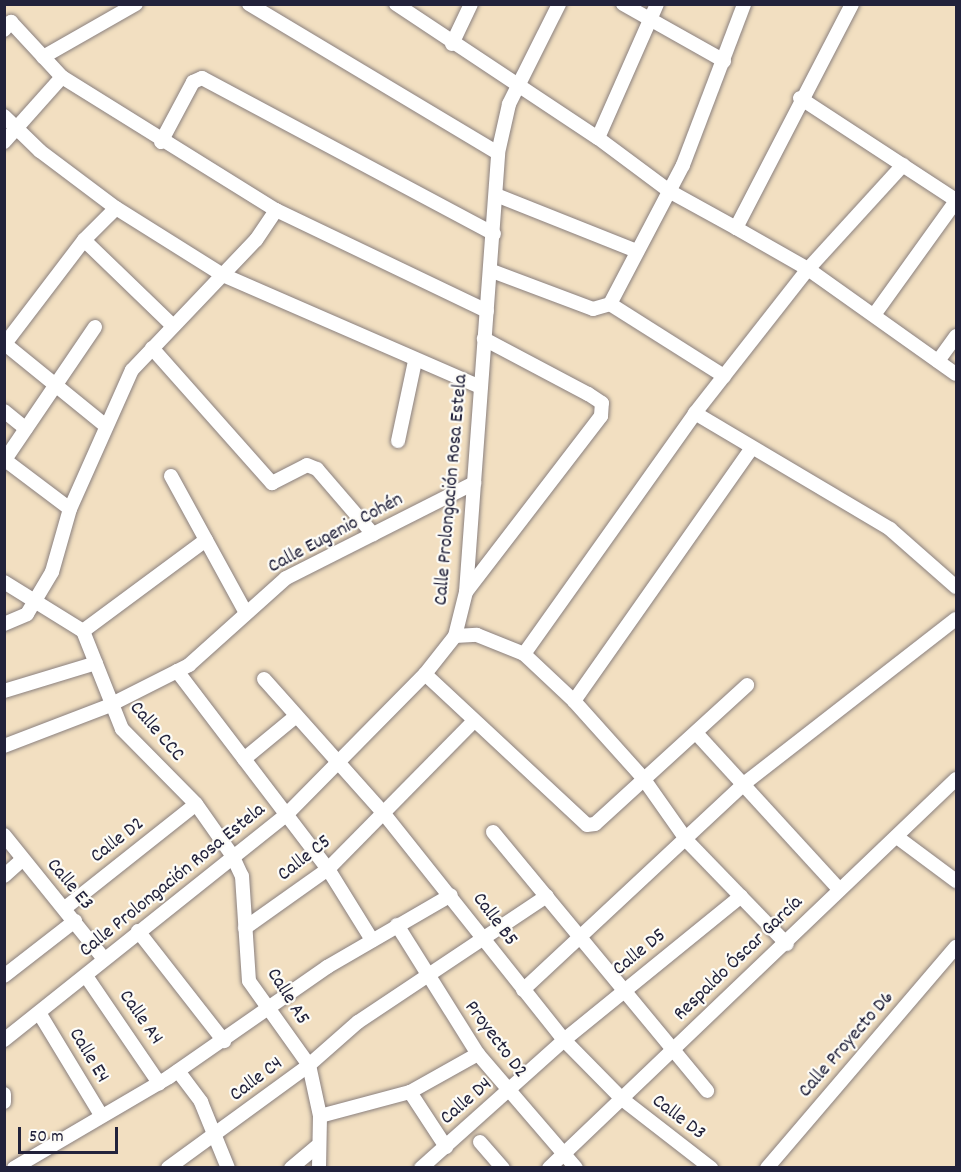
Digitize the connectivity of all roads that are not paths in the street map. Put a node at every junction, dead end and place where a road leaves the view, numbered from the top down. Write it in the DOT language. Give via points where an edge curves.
graph roads {
  1 [pos="136,4"];
  2 [pos="249,4"];
  3 [pos="396,4"];
  4 [pos="471,4"];
  5 [pos="559,4"];
  6 [pos="623,4"];
  7 [pos="657,4"];
  8 [pos="744,4"];
  9 [pos="852,4"];
  10 [pos="650,20"];
  11 [pos="4,30"];
  12 [pos="452,44"];
  13 [pos="43,57"];
  14 [pos="724,62"];
  15 [pos="62,77"];
  16 [pos="517,89"];
  17 [pos="800,98"];
  18 [pos="4,116"];
  19 [pos="17,128"];
  20 [pos="598,138"];
  21 [pos="4,142"];
  22 [pos="161,142"];
  23 [pos="498,153"];
  24 [pos="903,165"];
  25 [pos="669,192"];
  26 [pos="496,195"];
  27 [pos="957,200"];
  28 [pos="116,208"];
  29 [pos="276,210"];
  30 [pos="736,228"];
  31 [pos="494,234"];
  32 [pos="84,240"];
  33 [pos="638,251"];
  34 [pos="808,269"];
  35 [pos="492,271"];
  36 [pos="223,275"];
  37 [pos="610,304"];
  38 [pos="487,311"];
  39 [pos="874,315"];
  40 [pos="173,326"];
  41 [pos="95,327"];
  42 [pos="957,336"];
  43 [pos="484,339"];
  44 [pos="5,344"];
  45 [pos="152,348"];
  46 [pos="416,361"];
  47 [pos="938,361"];
  48 [pos="957,374"];
  49 [pos="724,376"];
  50 [pos="54,387"];
  51 [pos="481,387"];
  52 [pos="4,411"];
  53 [pos="695,413"];
  54 [pos="106,426"];
  55 [pos="26,429"];
  56 [pos="398,441"];
  57 [pos="751,449"];
  58 [pos="5,460"];
  59 [pos="171,476"];
  60 [pos="474,483"];
  61 [pos="70,509"];
  62 [pos="373,534"];
  63 [pos="206,540"];
  64 [pos="4,582"];
  65 [pos="957,587"];
  66 [pos="466,592"];
  67 [pos="37,602"];
  68 [pos="246,613"];
  69 [pos="957,619"];
  70 [pos="4,624"];
  71 [pos="83,631"];
  72 [pos="455,636"];
  73 [pos="524,654"];
  74 [pos="96,663"];
  75 [pos="177,671"];
  76 [pos="425,674"];
  77 [pos="264,679"];
  78 [pos="747,685"];
  79 [pos="4,691"];
  80 [pos="574,701"];
  81 [pos="108,706"];
  82 [pos="295,717"];
  83 [pos="474,721"];
  84 [pos="696,733"];
  85 [pos="4,746"];
  86 [pos="244,759"];
  87 [pos="337,763"];
  88 [pos="643,778"];
  89 [pos="957,779"];
  90 [pos="745,783"];
  91 [pos="196,804"];
  92 [pos="287,814"];
  93 [pos="385,815"];
  94 [pos="493,832"];
  95 [pos="4,835"];
  96 [pos="897,837"];
  97 [pos="688,842"];
  98 [pos="232,855"];
  99 [pos="22,860"];
  100 [pos="328,869"];
  101 [pos="4,876"];
  102 [pos="957,881"];
  103 [pos="839,889"];
  104 [pos="451,895"];
  105 [pos="547,896"];
  106 [pos="741,896"];
  107 [pos="65,908"];
  108 [pos="75,921"];
  109 [pos="397,925"];
  110 [pos="245,928"];
  111 [pos="138,931"];
  112 [pos="581,937"];
  113 [pos="483,939"];
  114 [pos="372,940"];
  115 [pos="787,944"];
  116 [pos="957,947"];
  117 [pos="104,959"];
  118 [pos="4,976"];
  119 [pos="86,976"];
  120 [pos="428,980"];
  121 [pos="523,990"];
  122 [pos="623,991"];
  123 [pos="268,1011"];
  124 [pos="41,1016"];
  125 [pos="4,1040"];
  126 [pos="564,1040"];
  127 [pos="224,1041"];
  128 [pos="673,1049"];
  129 [pos="478,1054"];
  130 [pos="309,1065"];
  131 [pos="178,1071"];
  132 [pos="159,1083"];
  133 [pos="707,1091"];
  134 [pos="410,1092"];
  135 [pos="509,1092"];
  136 [pos="4,1094"];
  137 [pos="622,1099"];
  138 [pos="4,1102"];
  139 [pos="101,1115"];
  140 [pos="320,1116"];
  141 [pos="213,1138"];
  142 [pos="480,1142"];
  143 [pos="316,1147"];
  144 [pos="446,1147"];
  145 [pos="562,1157"];
  146 [pos="35,1162"];
  147 [pos="14,1167"];
  148 [pos="168,1167"];
  149 [pos="228,1167"];
  150 [pos="291,1167"];
  151 [pos="319,1167"];
  152 [pos="421,1167"];
  153 [pos="503,1167"];
  154 [pos="549,1167"];
  155 [pos="576,1167"];
  156 [pos="711,1167"];
  157 [pos="767,1167"];
  1 -- 13 [label="street"];
  2 -- 23 [label="street"];
  3 -- 12 [label="street"];
  4 -- 12 [label="street"];
  5 -- 16 [label="street, Calle Prolongación Rosa Estela"];
  6 -- 10 [label="street"];
  7 -- 10 [label="street"];
  8 -- 14 [label="street"];
  9 -- 17 [label="street"];
  10 -- 14 [label="street"];
  10 -- 20 [label="street"];
  11 -- 13 [label="street" via="11,22"];
  12 -- 16 [label="street"];
  13 -- 15 [label="street"];
  14 -- 25 [label="street"];
  15 -- 19 [label="street"];
  15 -- 22 [label="street"];
  16 -- 20 [label="street"];
  16 -- 23 [label="street, Calle Prolongación Rosa Estela"];
  17 -- 24 [label="street"];
  17 -- 30 [label="street"];
  18 -- 19 [label="street"];
  19 -- 21 [label="street"];
  19 -- 28 [label="street"];
  20 -- 25 [label="street"];
  22 -- 29 [label="street"];
  22 -- 31 [label="street" via="193,82 202,78"];
  23 -- 26 [label="street, Calle Prolongación Rosa Estela"];
  24 -- 27 [label="street"];
  24 -- 34 [label="street"];
  25 -- 30 [label="street"];
  25 -- 33 [label="street"];
  26 -- 31 [label="street, Calle Prolongación Rosa Estela"];
  26 -- 33 [label="street"];
  27 -- 39 [label="street"];
  28 -- 32 [label="street"];
  28 -- 36 [label="street"];
  29 -- 36 [label="street"];
  29 -- 38 [label="street"];
  30 -- 34 [label="street"];
  31 -- 35 [label="street, Calle Prolongación Rosa Estela"];
  32 -- 40 [label="street"];
  32 -- 44 [label="street"];
  33 -- 37 [label="street"];
  34 -- 39 [label="street"];
  34 -- 49 [label="street"];
  35 -- 37 [label="street" via="593,309"];
  35 -- 38 [label="street, Calle Prolongación Rosa Estela"];
  36 -- 40 [label="street"];
  36 -- 46 [label="street"];
  37 -- 49 [label="street"];
  38 -- 43 [label="street, Calle Prolongación Rosa Estela"];
  39 -- 47 [label="street"];
  40 -- 45 [label="street"];
  41 -- 50 [label="street"];
  42 -- 47 [label="street"];
  43 -- 51 [label="street, Calle Prolongación Rosa Estela"];
  43 -- 66 [label="street" via="588,393 602,403 602,416"];
  44 -- 50 [label="street"];
  45 -- 54 [label="street" via="132,370"];
  45 -- 62 [label="street" via="272,483 307,465 317,469"];
  46 -- 51 [label="street"];
  46 -- 56 [label="street"];
  47 -- 48 [label="street"];
  49 -- 53 [label="street"];
  50 -- 54 [label="street"];
  50 -- 55 [label="street"];
  51 -- 60 [label="street, Calle Prolongación Rosa Estela"];
  52 -- 55 [label="street"];
  53 -- 57 [label="street"];
  53 -- 73 [label="street"];
  54 -- 61 [label="street"];
  55 -- 58 [label="street"];
  57 -- 65 [label="street" via="890,530"];
  57 -- 80 [label="street"];
  58 -- 61 [label="street"];
  59 -- 63 [label="street"];
  60 -- 62 [label="street, Calle Eugenio Cohén"];
  60 -- 66 [label="street, Calle Prolongación Rosa Estela"];
  61 -- 67 [label="street" via="52,572"];
  62 -- 68 [label="street, Calle Eugenio Cohén" via="286,578"];
  63 -- 68 [label="street"];
  63 -- 71 [label="street"];
  64 -- 67 [label="street"];
  66 -- 72 [label="street, Calle Prolongación Rosa Estela"];
  67 -- 70 [label="street" via="27,614"];
  67 -- 71 [label="street"];
  68 -- 75 [label="street, Calle Eugenio Cohén"];
  69 -- 90 [label="street"];
  71 -- 74 [label="street, Calle CCC"];
  72 -- 73 [label="street" via="477,635"];
  72 -- 76 [label="street, Calle Prolongación Rosa Estela"];
  73 -- 80 [label="street"];
  74 -- 79 [label="street"];
  74 -- 81 [label="street, Calle CCC"];
  75 -- 81 [label="street, Calle Eugenio Cohén"];
  75 -- 86 [label="street"];
  76 -- 83 [label="street"];
  76 -- 87 [label="street, Calle Prolongación Rosa Estela"];
  77 -- 82 [label="street, Calle B5"];
  78 -- 84 [label="street"];
  80 -- 88 [label="street"];
  81 -- 85 [label="street, Calle Eugenio Cohén"];
  81 -- 91 [label="street, Calle CCC" via="122,729"];
  82 -- 86 [label="street"];
  82 -- 87 [label="street, Calle B5"];
  83 -- 88 [label="street" via="587,825 595,824"];
  83 -- 93 [label="street, Calle C5"];
  84 -- 88 [label="street"];
  84 -- 90 [label="street"];
  86 -- 92 [label="street"];
  87 -- 92 [label="street, Calle Prolongación Rosa Estela"];
  87 -- 93 [label="street, Calle B5"];
  88 -- 97 [label="street"];
  89 -- 96 [label="street, Respaldo Óscar García"];
  90 -- 97 [label="street"];
  90 -- 103 [label="street"];
  91 -- 98 [label="street, Calle A5"];
  91 -- 107 [label="street, Calle D2"];
  92 -- 98 [label="street, Calle Prolongación Rosa Estela"];
  92 -- 100 [label="street"];
  93 -- 100 [label="street, Calle C5"];
  93 -- 104 [label="street, Calle B5"];
  94 -- 105 [label="street"];
  95 -- 99 [label="street, Calle E3"];
  96 -- 102 [label="street"];
  96 -- 103 [label="street, Respaldo Óscar García"];
  97 -- 106 [label="street"];
  97 -- 112 [label="street"];
  98 -- 110 [label="street, Calle A5" via="242,876"];
  98 -- 111 [label="street, Calle Prolongación Rosa Estela"];
  99 -- 101 [label="street"];
  99 -- 107 [label="street, Calle E3"];
  100 -- 110 [label="street, Calle C5"];
  100 -- 114 [label="street"];
  103 -- 115 [label="street, Respaldo Óscar García"];
  104 -- 109 [label="street"];
  104 -- 113 [label="street, Calle B5"];
  105 -- 112 [label="street"];
  105 -- 113 [label="street"];
  106 -- 115 [label="street"];
  106 -- 122 [label="street, Calle D5"];
  107 -- 108 [label="street, Calle E3"];
  108 -- 117 [label="street, Calle E3"];
  108 -- 118 [label="street"];
  109 -- 114 [label="street"];
  109 -- 120 [label="street, Proyecto D2"];
  110 -- 123 [label="street, Calle A5" via="249,981"];
  111 -- 117 [label="street, Calle Prolongación Rosa Estela"];
  111 -- 127 [label="street"];
  112 -- 121 [label="street"];
  112 -- 122 [label="street"];
  113 -- 120 [label="street"];
  113 -- 121 [label="street, Calle B5"];
  114 -- 123 [label="street"];
  115 -- 128 [label="street, Respaldo Óscar García"];
  116 -- 157 [label="street, Calle Proyecto D6"];
  117 -- 119 [label="street, Calle Prolongación Rosa Estela"];
  119 -- 124 [label="street, Calle Prolongación Rosa Estela"];
  119 -- 132 [label="street, Calle A4"];
  120 -- 129 [label="street, Proyecto D2"];
  120 -- 130 [label="street, Calle C4" via="358,1022"];
  121 -- 126 [label="street, Calle B5"];
  122 -- 126 [label="street, Calle D5"];
  122 -- 128 [label="street"];
  123 -- 127 [label="street"];
  123 -- 130 [label="street, Calle A5"];
  124 -- 125 [label="street, Calle Prolongación Rosa Estela"];
  124 -- 139 [label="street, Calle E4"];
  126 -- 135 [label="street, Calle D4"];
  126 -- 137 [label="street, Calle B5"];
  127 -- 131 [label="street"];
  128 -- 133 [label="street"];
  128 -- 137 [label="street, Respaldo Óscar García"];
  129 -- 134 [label="street"];
  129 -- 135 [label="street, Proyecto D2"];
  130 -- 140 [label="street, Calle A5"];
  130 -- 141 [label="street, Calle C4"];
  131 -- 132 [label="street"];
  131 -- 141 [label="street" via="201,1102"];
  132 -- 139 [label="street"];
  134 -- 140 [label="street"];
  134 -- 144 [label="street"];
  135 -- 144 [label="street, Calle D4"];
  135 -- 145 [label="street, Proyecto D2"];
  136 -- 138 [label="street"];
  137 -- 145 [label="street, Respaldo Óscar García"];
  137 -- 156 [label="street, Calle D3"];
  139 -- 146 [label="street"];
  140 -- 143 [label="street, Calle A5"];
  141 -- 148 [label="street, Calle C4"];
  141 -- 149 [label="street"];
  142 -- 153 [label="street"];
  143 -- 150 [label="street"];
  143 -- 151 [label="street, Calle A5"];
  144 -- 152 [label="street, Calle D4"];
  145 -- 154 [label="street, Respaldo Óscar García"];
  145 -- 155 [label="street, Proyecto D2"];
  146 -- 147 [label="street"];
}
